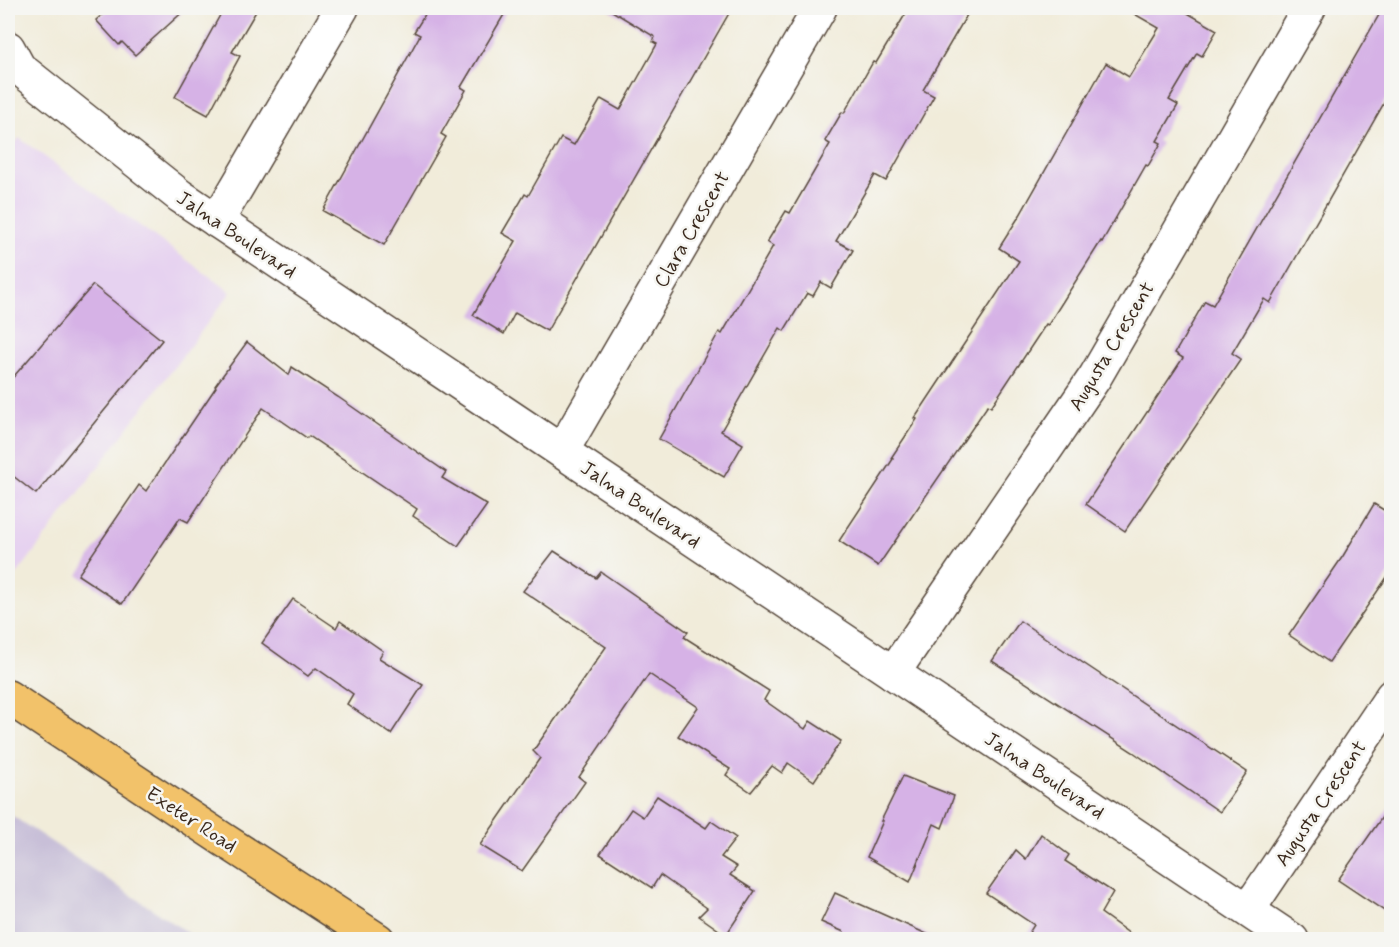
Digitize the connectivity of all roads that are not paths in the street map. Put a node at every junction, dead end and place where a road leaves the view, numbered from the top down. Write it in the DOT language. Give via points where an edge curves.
graph roads {
  1 [pos="342,8"];
  2 [pos="820,8"];
  3 [pos="1309,8"];
  4 [pos="11,65"];
  5 [pos="217,221"];
  6 [pos="562,451"];
  7 [pos="892,673"];
  8 [pos="1392,696"];
  9 [pos="8,697"];
  10 [pos="1248,910"];
  11 [pos="378,939"];
  12 [pos="1292,939"];
  1 -- 5 [label="street"];
  2 -- 6 [label="street, Clara Crescent"];
  3 -- 7 [label="street, Augusta Crescent" via="1095,377"];
  4 -- 5 [label="street, Jalna Boulevard"];
  5 -- 6 [label="street, Jalna Boulevard"];
  6 -- 7 [label="street, Jalna Boulevard"];
  7 -- 10 [label="street, Jalna Boulevard"];
  8 -- 10 [label="street, Augusta Crescent"];
  9 -- 11 [label="main road, Exeter Road"];
  10 -- 12 [label="street, Jalna Boulevard"];
}
